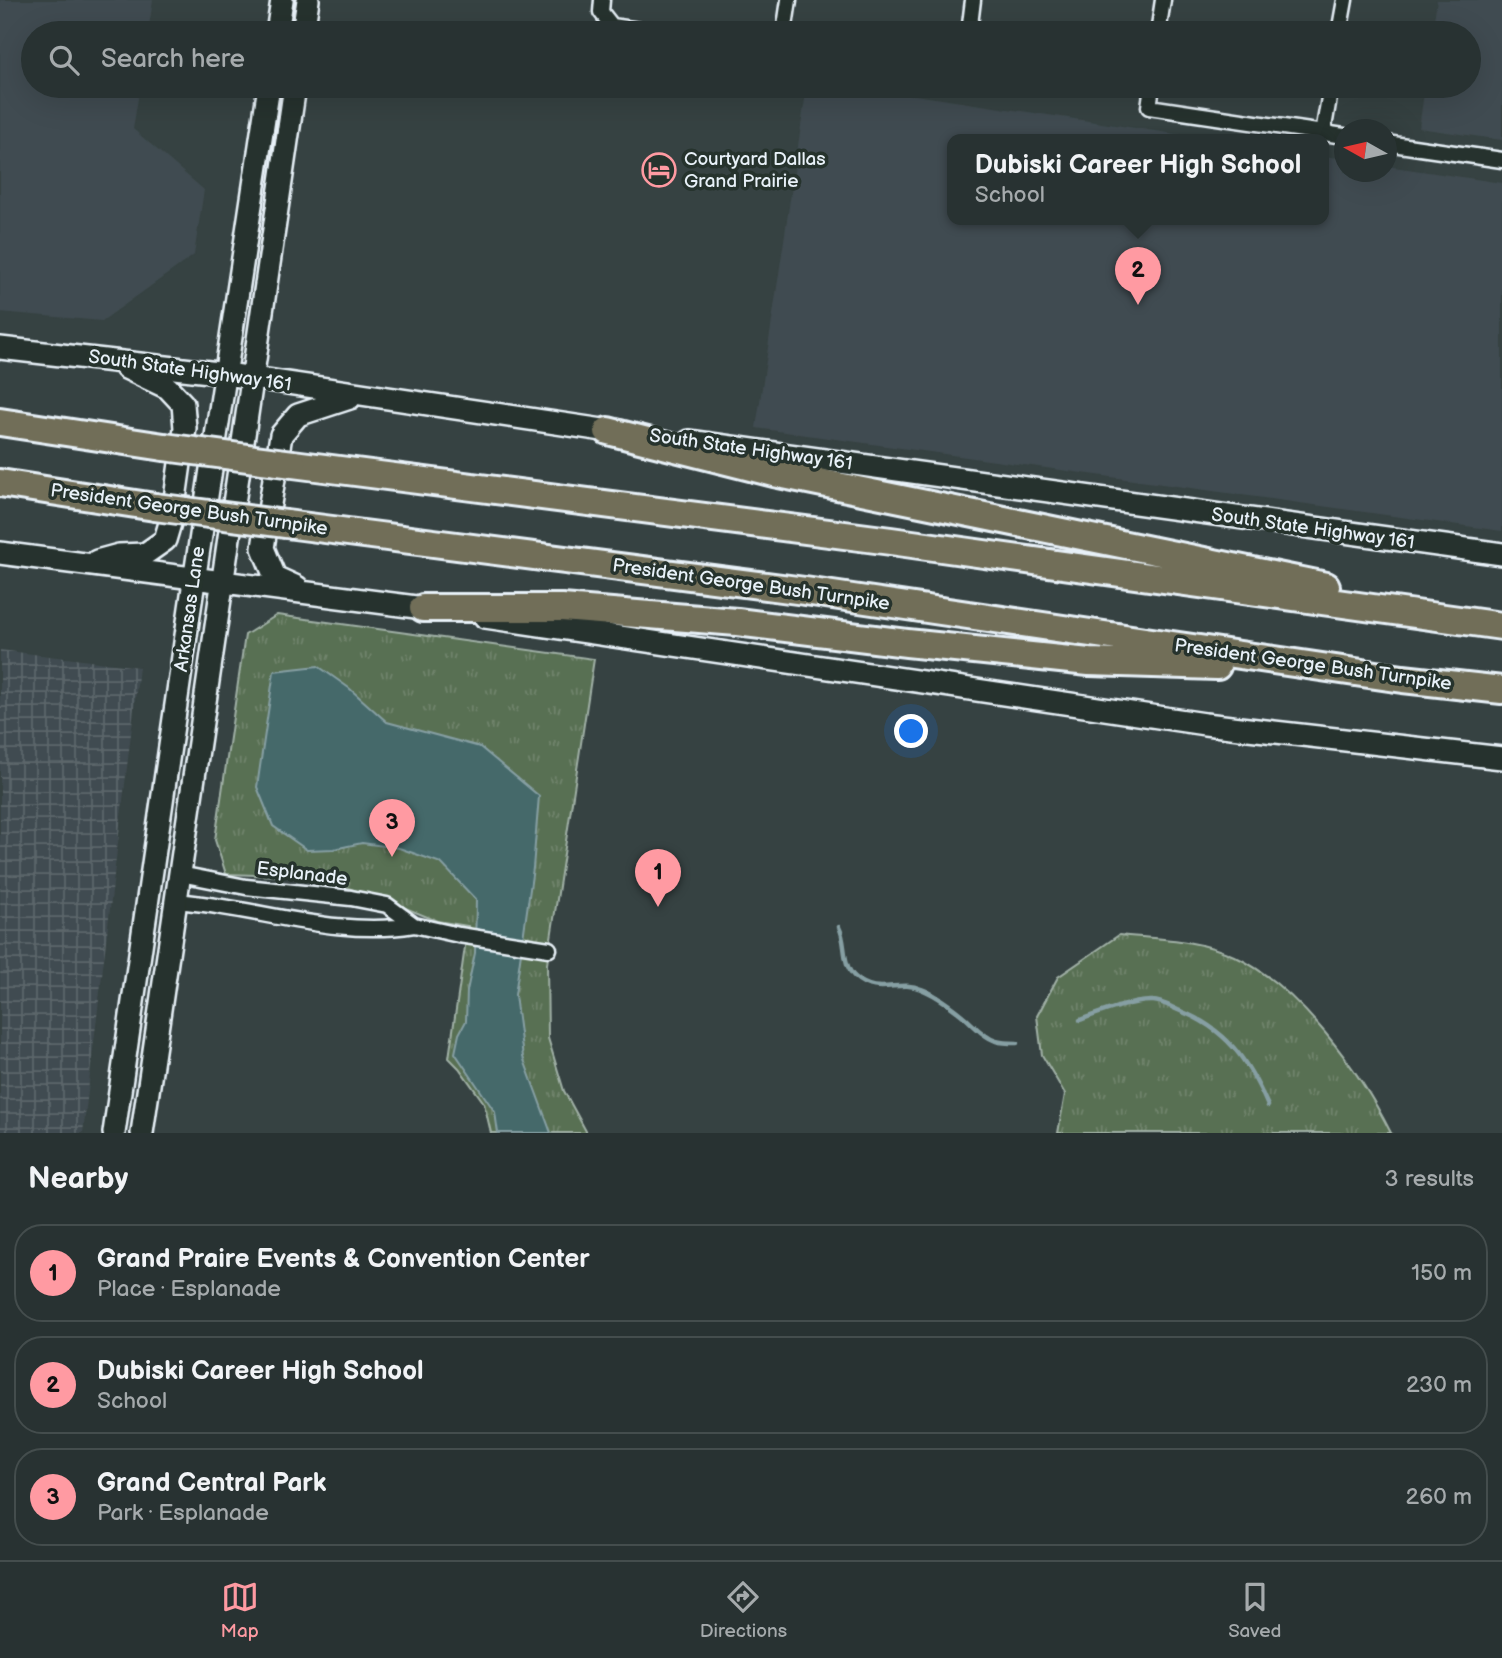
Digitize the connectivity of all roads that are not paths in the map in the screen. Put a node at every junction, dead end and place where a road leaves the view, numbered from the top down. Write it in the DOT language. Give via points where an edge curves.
graph roads {
  1 [pos="282,0"];
  2 [pos="308,0"];
  3 [pos="602,0"];
  4 [pos="789,0"];
  5 [pos="974,0"];
  6 [pos="1163,0"];
  7 [pos="1345,0"];
  8 [pos="279,21"];
  9 [pos="305,21"];
  10 [pos="606,21"];
  11 [pos="786,21"];
  12 [pos="970,21"];
  13 [pos="1160,21"];
  14 [pos="1341,21"];
  15 [pos="267,98"];
  16 [pos="293,98"];
  17 [pos="1150,98"];
  18 [pos="1329,98"];
  19 [pos="1323,133"];
  20 [pos="1334,134"];
  21 [pos="1397,144"];
  22 [pos="1502,160"];
  23 [pos="0,348"];
  24 [pos="111,360"];
  25 [pos="227,374"];
  26 [pos="252,379"];
  27 [pos="359,395"];
  28 [pos="0,422"];
  29 [pos="608,431"];
  30 [pos="0,483"];
  31 [pos="0,553"];
  32 [pos="1502,554"];
  33 [pos="85,564"];
  34 [pos="194,580"];
  35 [pos="223,583"];
  36 [pos="312,595"];
  37 [pos="424,608"];
  38 [pos="1435,618"];
  39 [pos="1502,626"];
  40 [pos="1403,679"];
  41 [pos="1502,690"];
  42 [pos="1502,758"];
  43 [pos="180,874"];
  44 [pos="151,883"];
  45 [pos="176,901"];
  46 [pos="414,925"];
  47 [pos="549,949"];
  48 [pos="114,1133"];
  49 [pos="142,1133"];
  1 -- 8 [label="main road"];
  2 -- 9 [label="main road"];
  3 -- 10 [label="street"];
  4 -- 11 [label="street"];
  5 -- 12 [label="street"];
  6 -- 13 [label="street"];
  7 -- 14 [label="street"];
  15 -- 25 [label="main road, Arkansas Lane"];
  16 -- 26 [label="main road, Arkansas Lane"];
  17 -- 19 [label="street" via="1149,107"];
  18 -- 19 [label="street"];
  19 -- 20 [label="street"];
  21 -- 22 [label="street"];
  23 -- 24 [label="main road, South State Highway 161"];
  24 -- 25 [label="main road, South State Highway 161"];
  24 -- 33 [label="main road" via="168,388 183,404 185,428 165,540 145,554"];
  25 -- 26 [label="main road, South State Highway 161"];
  25 -- 34 [label="main road, Arkansas Lane"];
  26 -- 27 [label="main road, South State Highway 161"];
  26 -- 35 [label="main road, Arkansas Lane"];
  27 -- 29 [label="main road, South State Highway 161"];
  27 -- 36 [label="main road" via="298,415 281,435 262,548 275,577"];
  28 -- 38 [label="highway, bridge"];
  29 -- 32 [label="main road, South State Highway 161"];
  29 -- 38 [label="highway" via="787,475 1332,587"];
  30 -- 40 [label="highway, President George Bush Turnpike, bridge" via="805,591"];
  31 -- 33 [label="main road"];
  33 -- 34 [label="main road"];
  34 -- 35 [label="main road"];
  34 -- 44 [label="main road, Arkansas Lane"];
  35 -- 36 [label="main road"];
  35 -- 43 [label="main road, Arkansas Lane"];
  36 -- 37 [label="main road"];
  37 -- 40 [label="highway" via="575,609 737,622 1089,662"];
  37 -- 42 [label="main road" via="1205,724"];
  38 -- 39 [label="highway"];
  40 -- 41 [label="highway, President George Bush Turnpike"];
  43 -- 44 [label="main road"];
  43 -- 45 [label="main road, Arkansas Lane"];
  43 -- 46 [label="street, Esplanade" via="387,905"];
  44 -- 45 [label="main road"];
  44 -- 48 [label="main road, Arkansas Lane"];
  45 -- 46 [label="street, Esplanade" via="338,927 384,930"];
  45 -- 49 [label="main road, Arkansas Lane"];
  46 -- 47 [label="street, Esplanade"];
}
